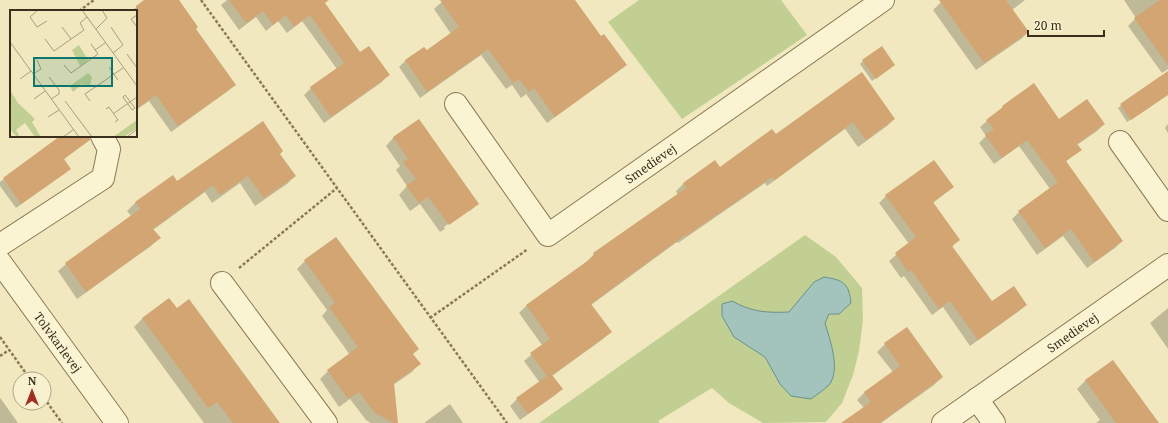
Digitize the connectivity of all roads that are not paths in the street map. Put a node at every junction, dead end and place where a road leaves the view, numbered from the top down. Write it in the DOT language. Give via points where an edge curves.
graph roads {
  1 [pos="883,0"];
  2 [pos="456,104"];
  3 [pos="103,137"];
  4 [pos="1120,142"];
  5 [pos="1168,210"];
  6 [pos="0,245"];
  7 [pos="0,262"];
  8 [pos="1168,265"];
  9 [pos="222,283"];
  10 [pos="977,399"];
  11 [pos="117,423"];
  12 [pos="326,423"];
  13 [pos="943,423"];
  14 [pos="994,423"];
  1 -- 2 [label="street, Smedievej" via="548,234"];
  3 -- 6 [label="street" via="109,149 103,178"];
  4 -- 5 [label="street"];
  7 -- 11 [label="street, Tolvkarlevej"];
  8 -- 10 [label="street, Smedievej"];
  9 -- 12 [label="street"];
  10 -- 13 [label="street, Smedievej"];
  10 -- 14 [label="street"];
}
